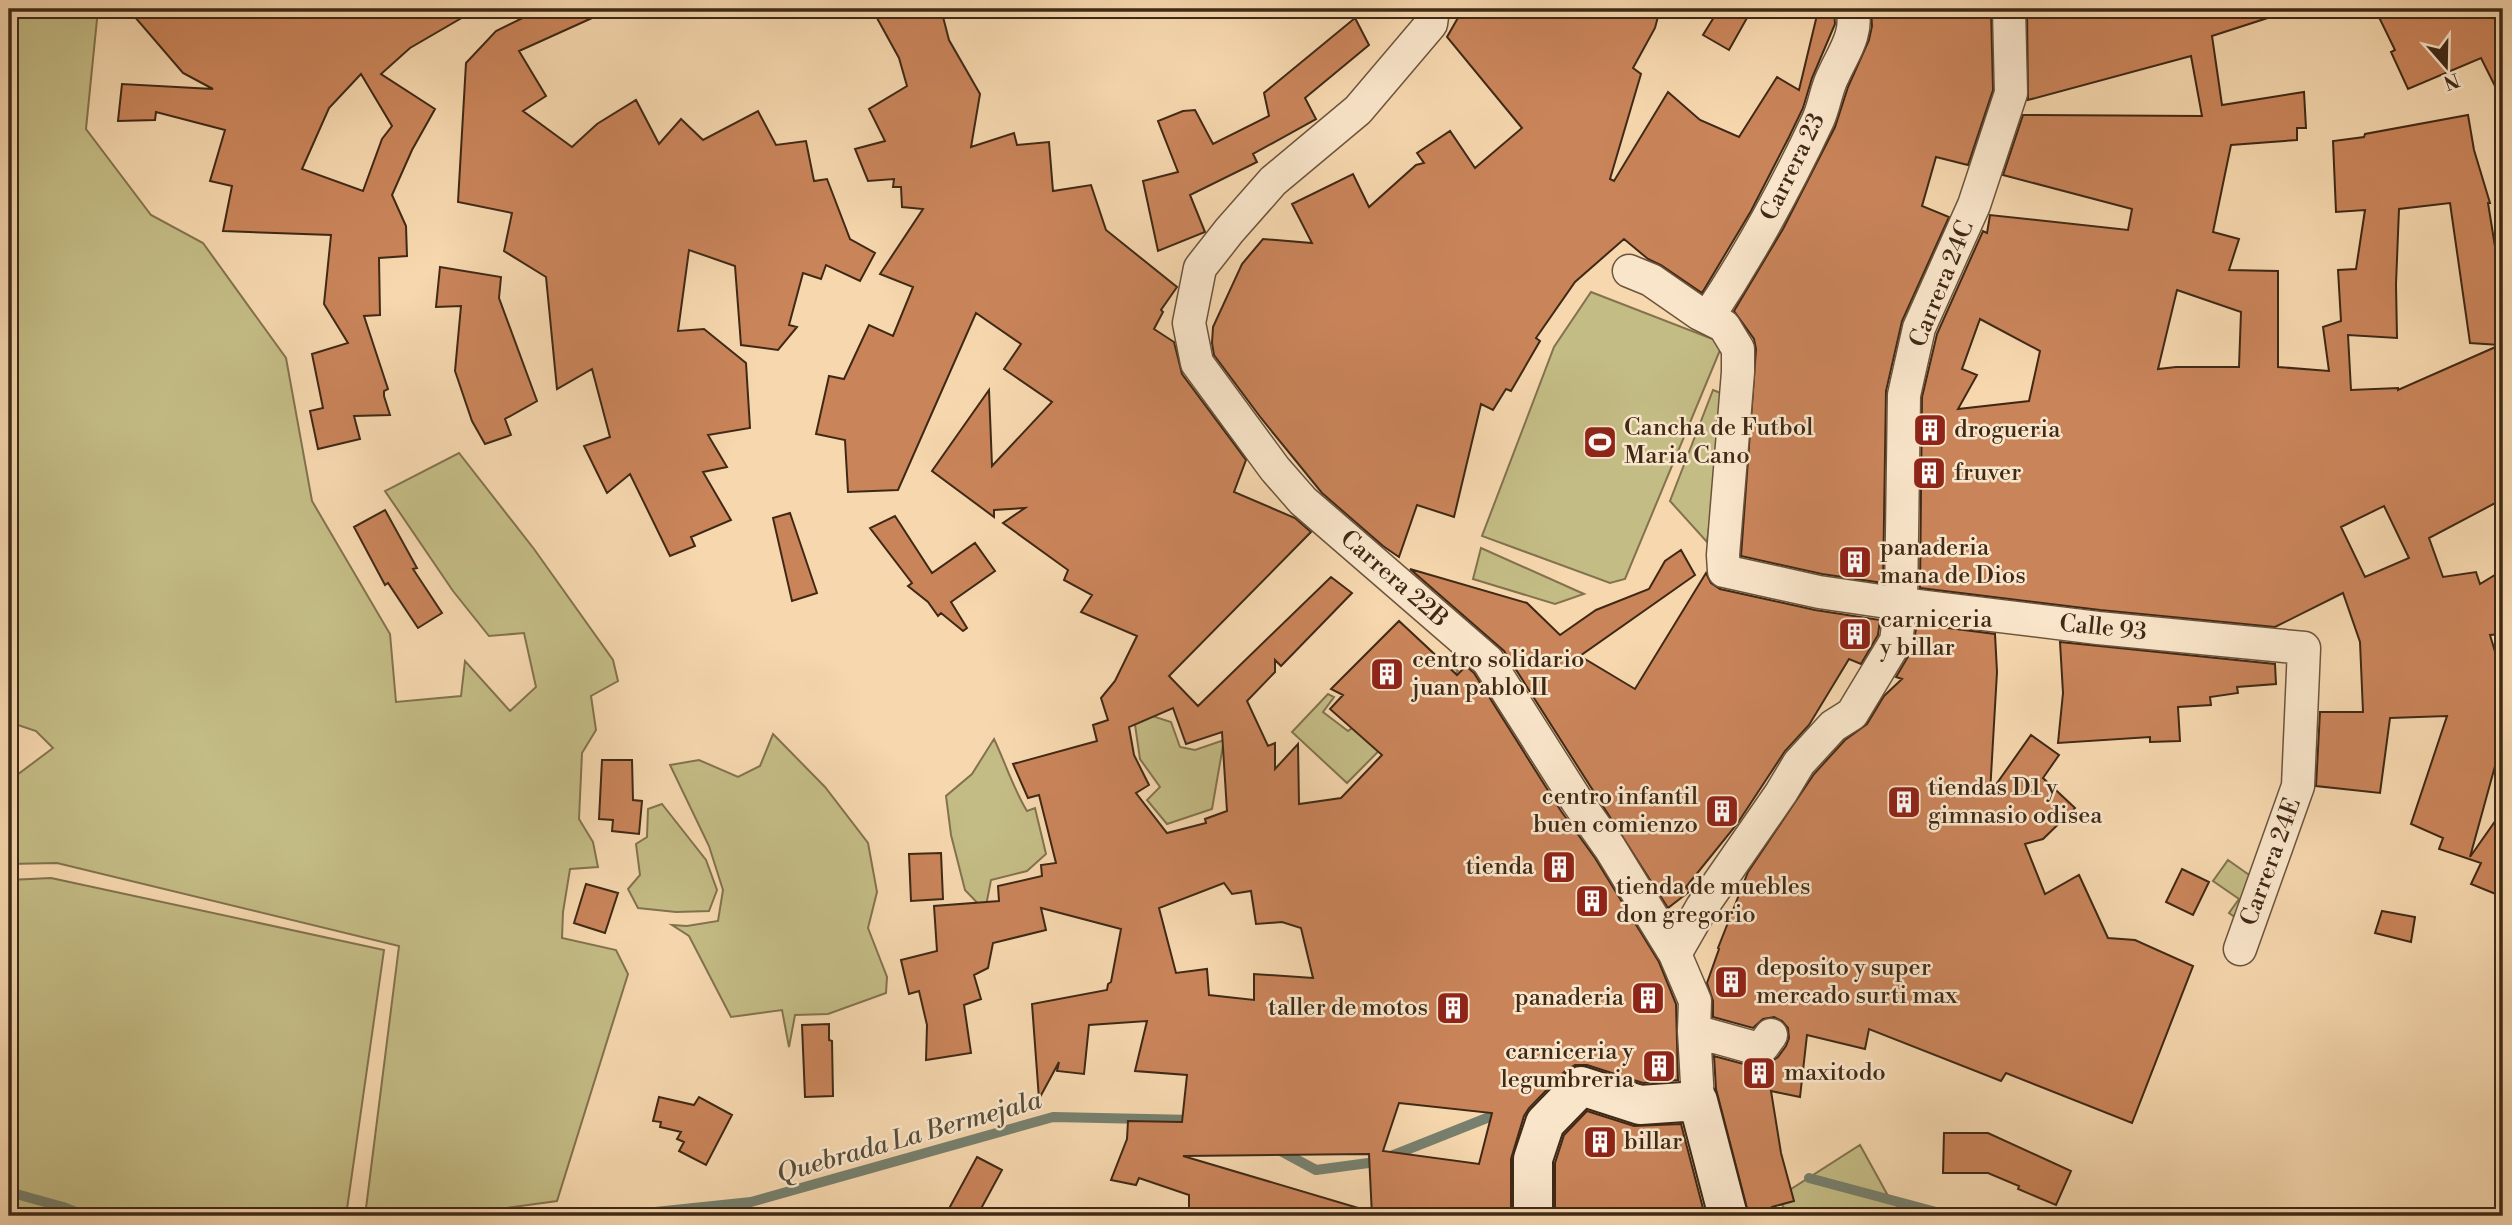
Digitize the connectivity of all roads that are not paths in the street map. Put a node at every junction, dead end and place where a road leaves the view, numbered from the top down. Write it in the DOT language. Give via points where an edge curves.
graph roads {
  1 [pos="1433,9"];
  2 [pos="1852,9"];
  3 [pos="2009,9"];
  4 [pos="1629,271"];
  5 [pos="1708,317"];
  6 [pos="1901,604"];
  7 [pos="2304,648"];
  8 [pos="2240,949"];
  9 [pos="1675,954"];
  10 [pos="1694,1031"];
  11 [pos="1770,1035"];
  12 [pos="1698,1101"];
  13 [pos="1533,1216"];
  14 [pos="1728,1216"];
  1 -- 9 [label="street, Carrera 22B" via="1431,24 1358,110 1273,181 1200,268 1189,323 1197,363 1303,501 1489,661"];
  2 -- 5 [label="street, Carrera 23" via="1855,17 1847,52 1833,75 1820,116 1745,261"];
  3 -- 6 [label="street, Carrera 24C" via="2011,93 1974,205 1919,328 1903,395"];
  4 -- 5 [label="street"];
  5 -- 6 [label="street" via="1724,326 1738,349 1724,570 1819,592"];
  6 -- 7 [label="street, Calle 93"];
  6 -- 9 [label="street, Carrera 24C" via="1896,641 1867,691 1852,714 1833,726 1799,763"];
  7 -- 8 [label="street, Carrera 24E" via="2298,786"];
  9 -- 10 [label="street, Carrera 22B" via="1695,1002"];
  10 -- 11 [label="street" via="1755,1048 1763,1046"];
  10 -- 12 [label="street, Carrera 22B"];
  12 -- 13 [label="street" via="1640,1105 1581,1086 1545,1124 1533,1159"];
  12 -- 14 [label="street, Carrera 22B"];
}
